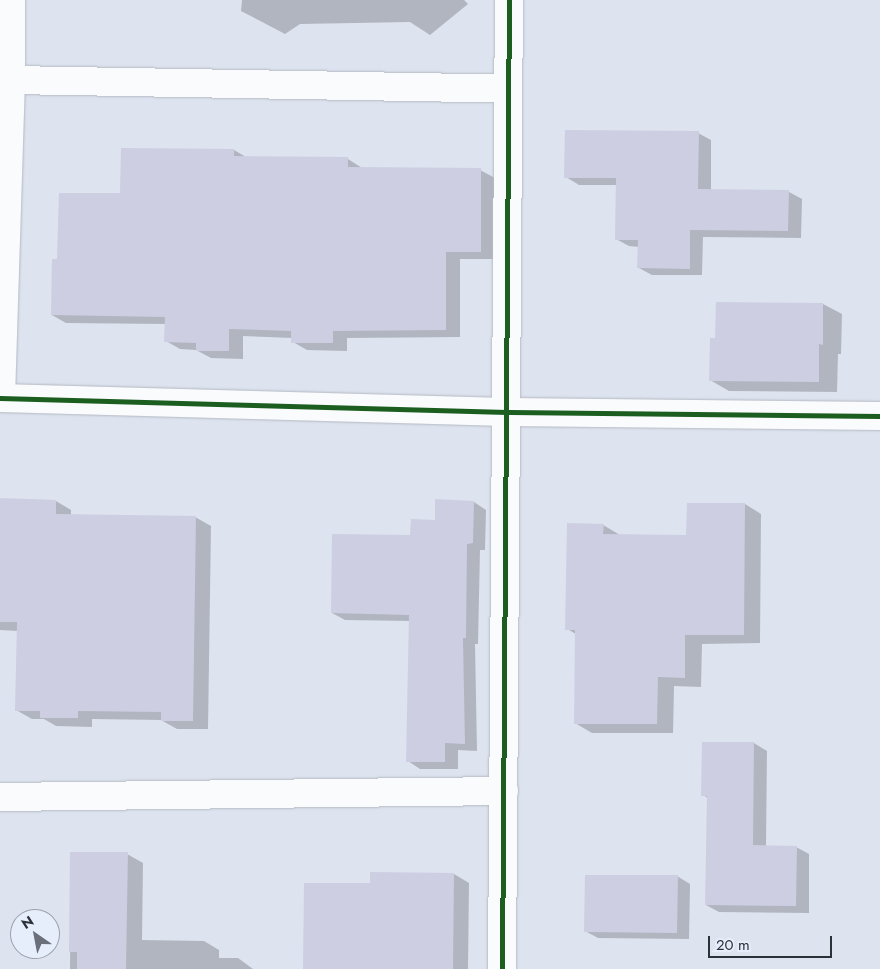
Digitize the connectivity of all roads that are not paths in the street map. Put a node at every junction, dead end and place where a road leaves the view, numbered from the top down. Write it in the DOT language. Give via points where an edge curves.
graph roads {
  1 [pos="11,0"];
  2 [pos="510,0"];
  3 [pos="11,80"];
  4 [pos="508,89"];
  5 [pos="1,398"];
  6 [pos="507,412"];
  7 [pos="880,416"];
  8 [pos="504,791"];
  9 [pos="0,797"];
  10 [pos="502,969"];
  1 -- 3 [label="street"];
  2 -- 4 [label="street"];
  3 -- 4 [label="street"];
  3 -- 5 [label="street"];
  4 -- 6 [label="street"];
  5 -- 6 [label="street"];
  6 -- 7 [label="street"];
  6 -- 8 [label="street"];
  8 -- 9 [label="street"];
  8 -- 10 [label="street"];
}
